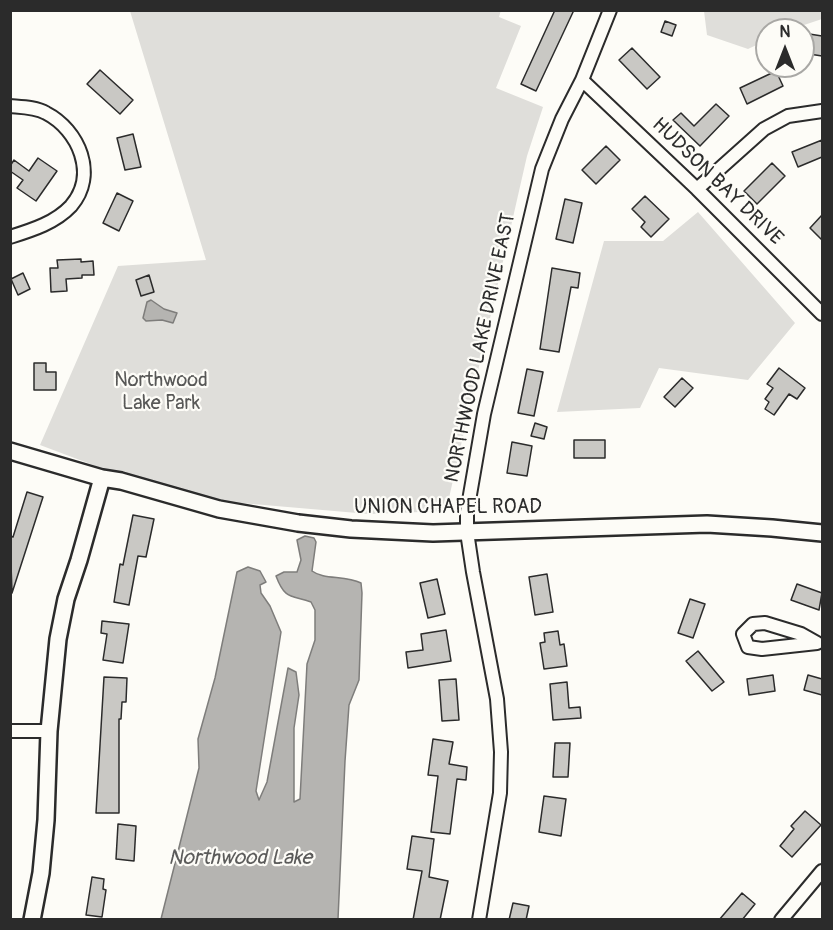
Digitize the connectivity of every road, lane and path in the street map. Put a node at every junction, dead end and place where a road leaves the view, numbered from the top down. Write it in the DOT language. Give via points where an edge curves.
graph roads {
  1 [pos="610,10"];
  2 [pos="582,80"];
  3 [pos="10,106"];
  4 [pos="822,111"];
  5 [pos="697,189"];
  6 [pos="10,237"];
  7 [pos="822,314"];
  8 [pos="10,451"];
  9 [pos="102,478"];
  10 [pos="467,531"];
  11 [pos="822,533"];
  12 [pos="820,644"];
  13 [pos="10,731"];
  14 [pos="49,732"];
  15 [pos="822,871"];
  16 [pos="32,920"];
  17 [pos="479,920"];
  18 [pos="781,920"];
  1 -- 2 [label="street, NORTHWOOD LAKE DRIVE EAST"];
  2 -- 5 [label="street, HUDSON BAY DRIVE"];
  2 -- 10 [label="street, NORTHWOOD LAKE DRIVE EAST" via="551,143 532,208 476,453"];
  3 -- 6 [label="street" via="45,112 60,122 77,141 84,167 79,192 64,213"];
  4 -- 5 [label="street" via="788,116 764,129"];
  5 -- 7 [label="street, HUDSON BAY DRIVE"];
  8 -- 9 [label="street, UNION CHAPEL ROAD"];
  9 -- 10 [label="street, UNION CHAPEL ROAD" via="219,509 298,523 433,533"];
  9 -- 14 [label="street" via="66,599"];
  10 -- 11 [label="street, UNION CHAPEL ROAD" via="706,524"];
  10 -- 17 [label="street, NORTHWOOD LAKE DRIVE EAST" via="496,691 501,753 500,793"];
  12 -- 12 [label="street" via="765,623 753,624 743,634 748,647 762,649"];
  13 -- 14 [label="street"];
  14 -- 16 [label="street" via="46,820"];
  15 -- 18 [label="street"];
}
